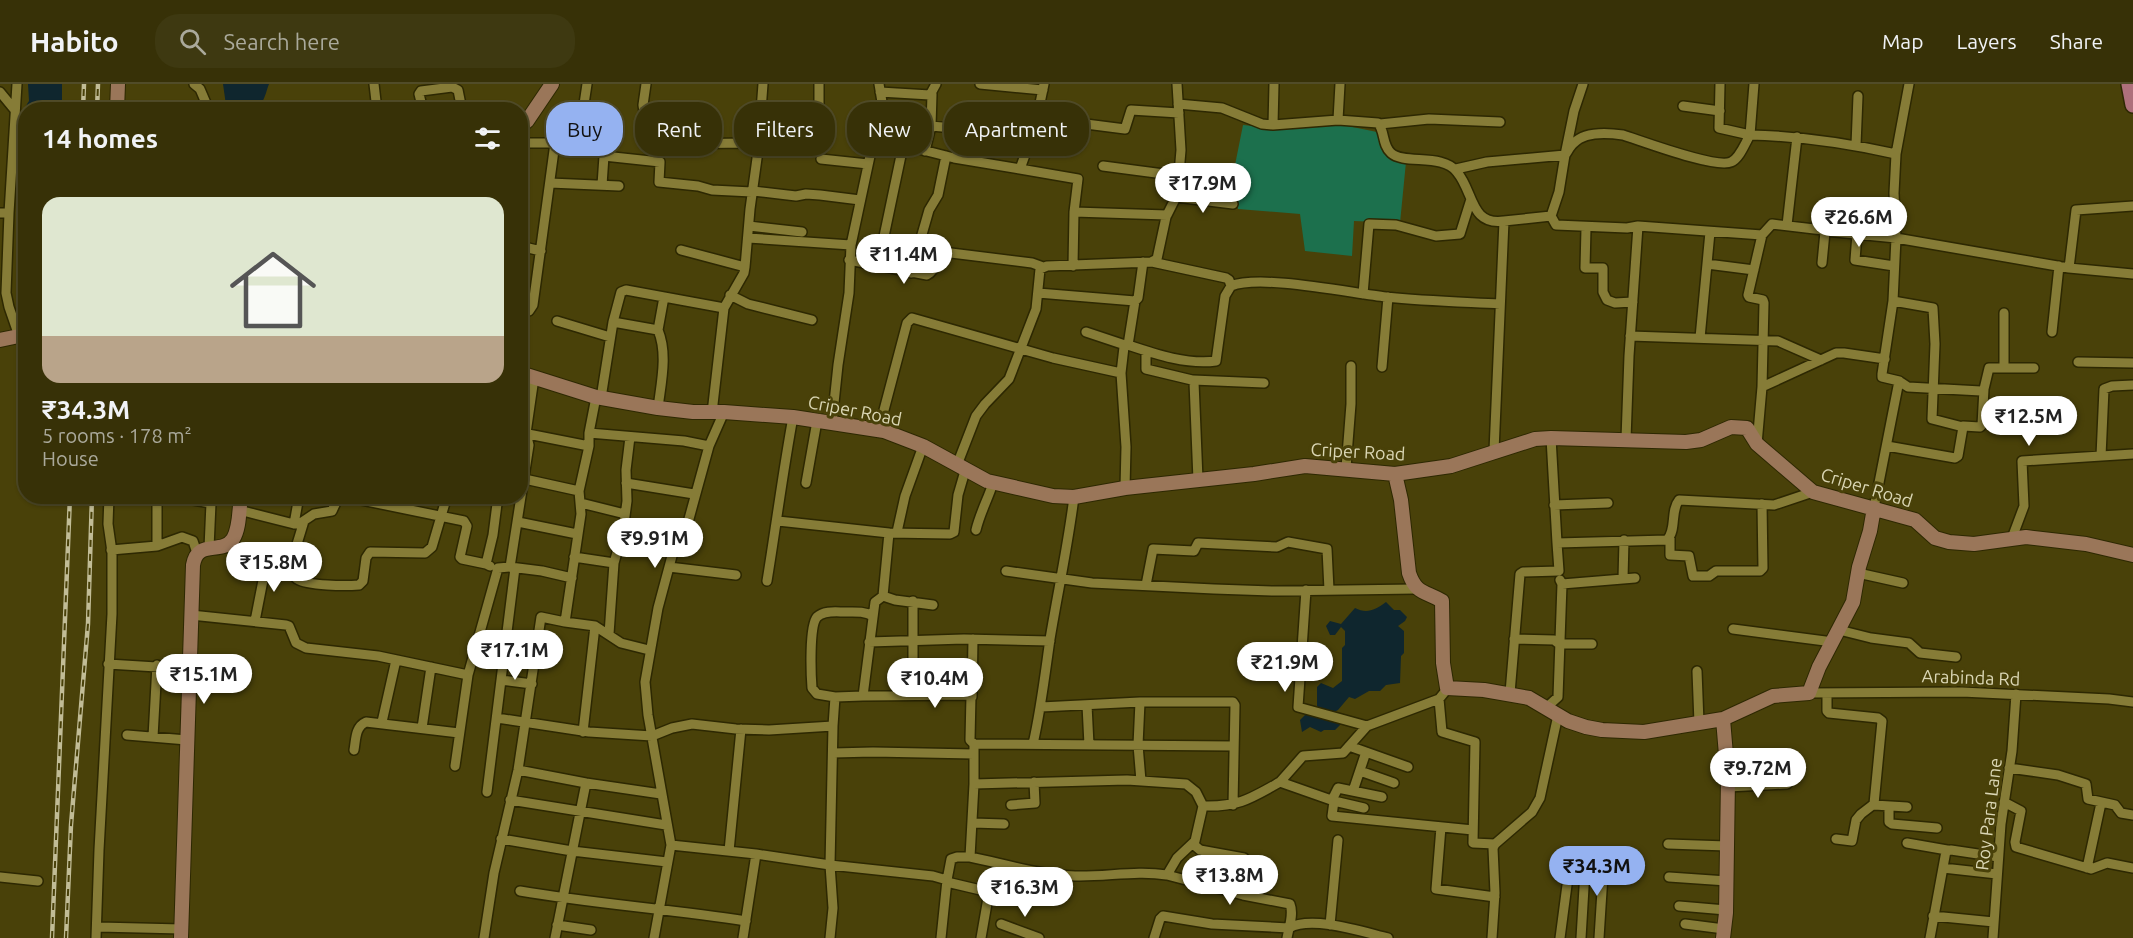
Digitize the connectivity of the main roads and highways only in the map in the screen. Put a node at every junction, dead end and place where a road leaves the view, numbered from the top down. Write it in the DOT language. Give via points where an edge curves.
graph roads {
  1 [pos="118,84"];
  2 [pos="552,84"];
  3 [pos="2129,84"];
  4 [pos="117,102"];
  5 [pos="2133,105"];
  6 [pos="528,120"];
  7 [pos="18,335"];
  8 [pos="0,340"];
  9 [pos="528,376"];
  10 [pos="1395,474"];
  11 [pos="240,504"];
  12 [pos="1874,508"];
  13 [pos="2133,555"];
  14 [pos="1723,719"];
  15 [pos="182,934"];
  16 [pos="1723,934"];
  1 -- 4 [label="main road"];
  2 -- 6 [label="main road"];
  3 -- 5 [label="main road"];
  7 -- 8 [label="main road"];
  9 -- 10 [label="main road, Criper Road" via="598,398 658,408 793,417 884,431 993,483 1053,496 1074,497 1305,466"];
  10 -- 12 [label="main road, Criper Road" via="1451,466 1535,439 1694,441 1733,427 1747,428 1757,444 1813,492"];
  10 -- 14 [label="main road" via="1409,573 1416,589 1442,601 1444,694 1510,693 1529,698 1568,721 1613,731 1644,732"];
  11 -- 15 [label="main road" via="234,538 210,549 193,565"];
  12 -- 13 [label="main road, Criper Road" via="1915,520 1935,538 1949,542 1974,544 2026,537"];
  12 -- 14 [label="main road" via="1853,602 1809,693 1773,696"];
  14 -- 16 [label="main road" via="1728,787"];
}
